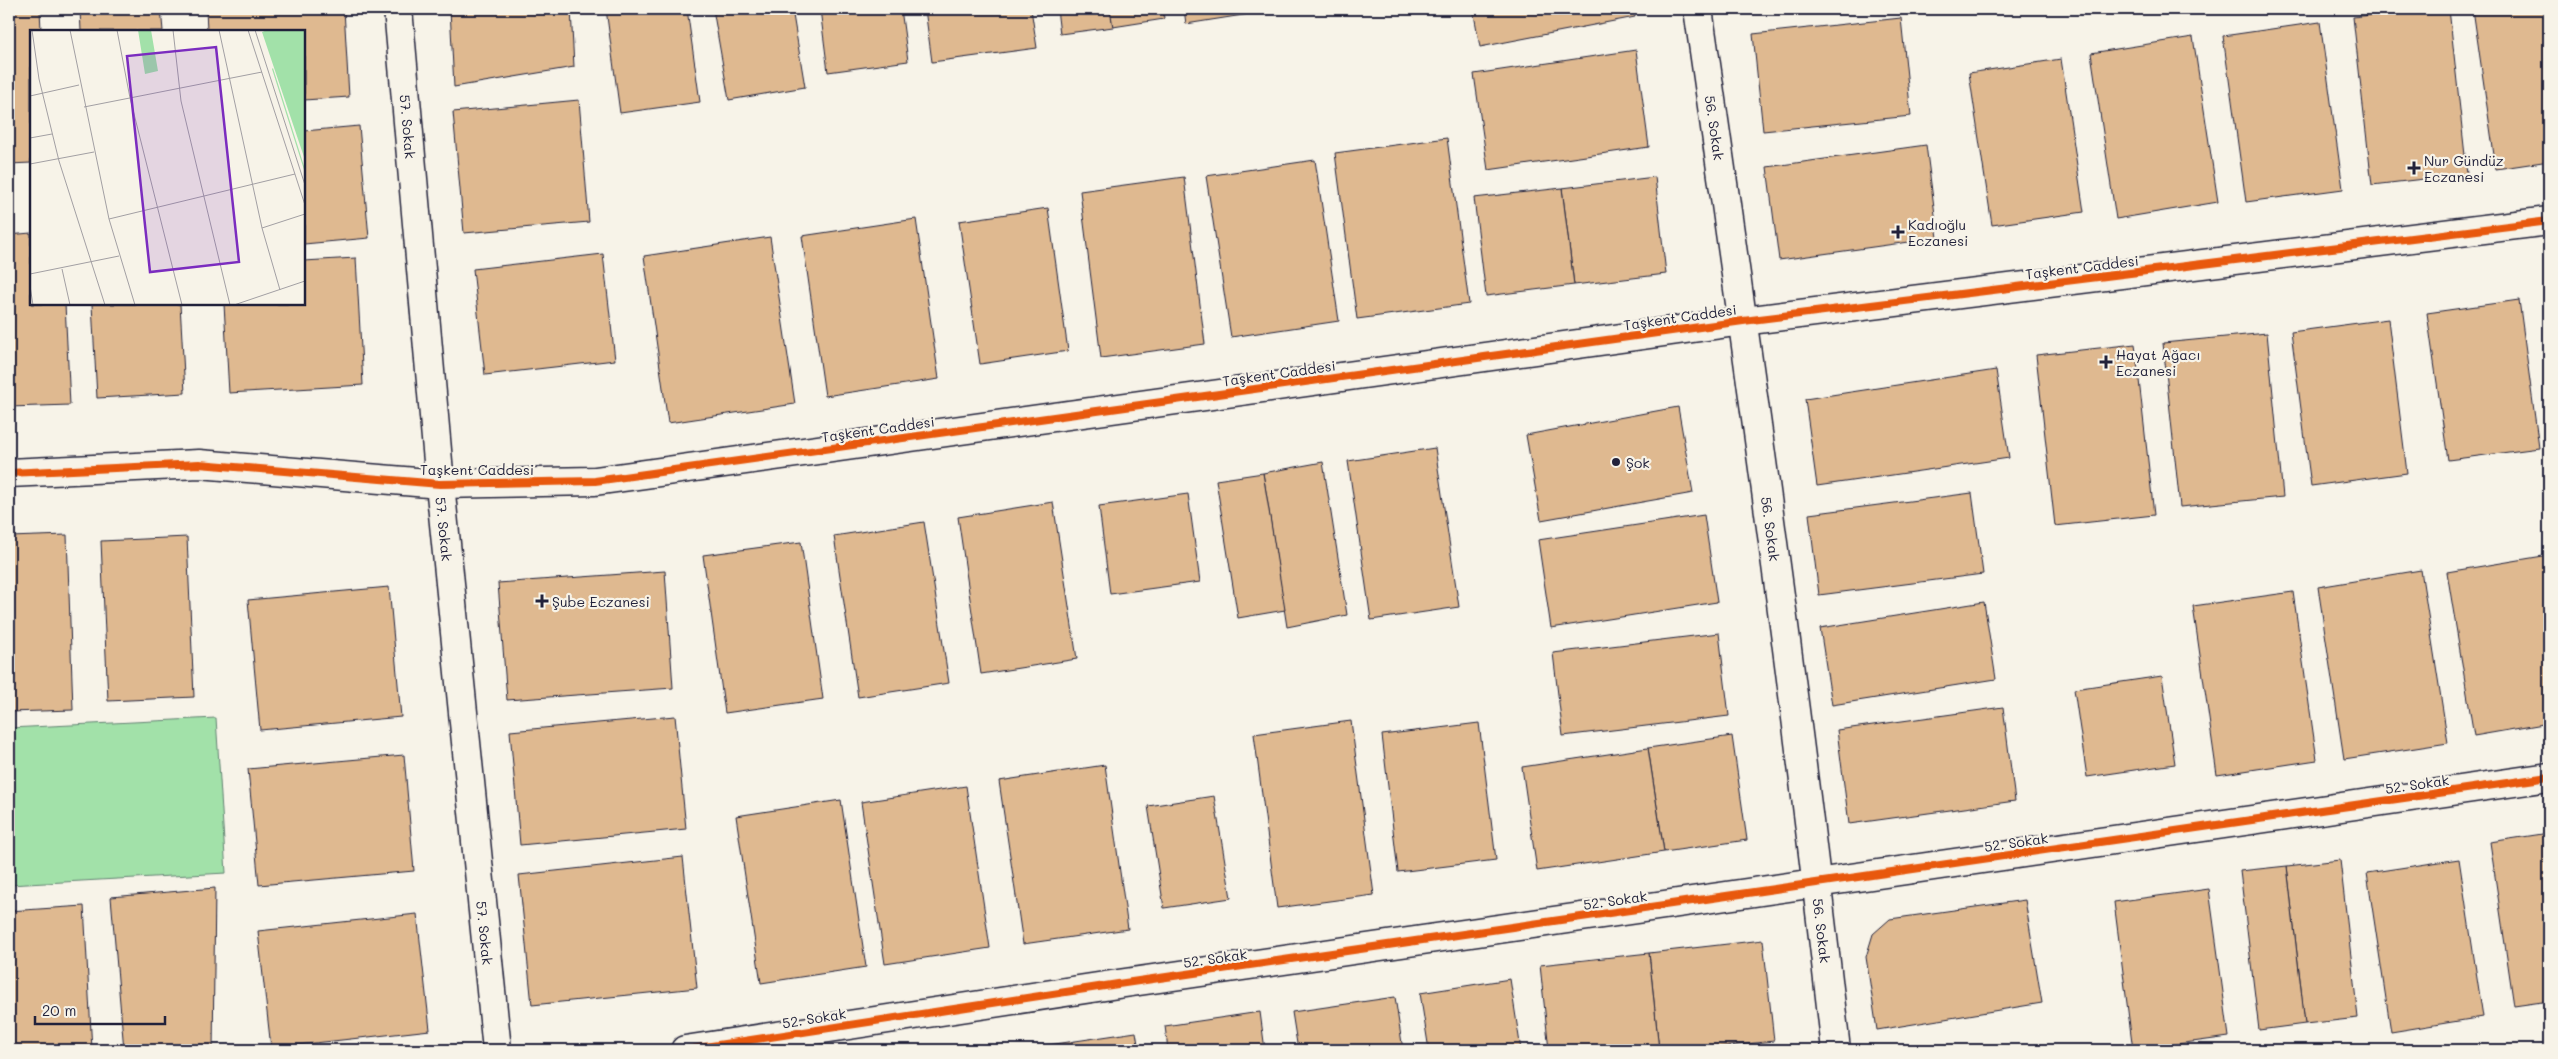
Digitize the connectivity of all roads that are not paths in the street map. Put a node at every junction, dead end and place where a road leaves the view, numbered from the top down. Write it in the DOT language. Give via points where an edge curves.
graph roads {
  1 [pos="398,9"];
  2 [pos="1698,9"];
  3 [pos="2549,222"];
  4 [pos="1743,321"];
  5 [pos="9,473"];
  6 [pos="440,484"];
  7 [pos="2549,778"];
  8 [pos="1818,884"];
  9 [pos="497,1050"];
  10 [pos="686,1050"];
  11 [pos="1836,1050"];
  1 -- 6 [label="street, 57. Sokak"];
  2 -- 4 [label="street, 56. Sokak"];
  3 -- 4 [label="street, Taşkent Caddesi"];
  4 -- 6 [label="street, Taşkent Caddesi" via="595,481"];
  4 -- 8 [label="street, 56. Sokak"];
  5 -- 6 [label="street, Taşkent Caddesi" via="199,464"];
  6 -- 9 [label="street, 57. Sokak"];
  7 -- 8 [label="street, 52. Sokak"];
  8 -- 10 [label="street, 52. Sokak" via="1118,984"];
  8 -- 11 [label="street, 56. Sokak"];
}
